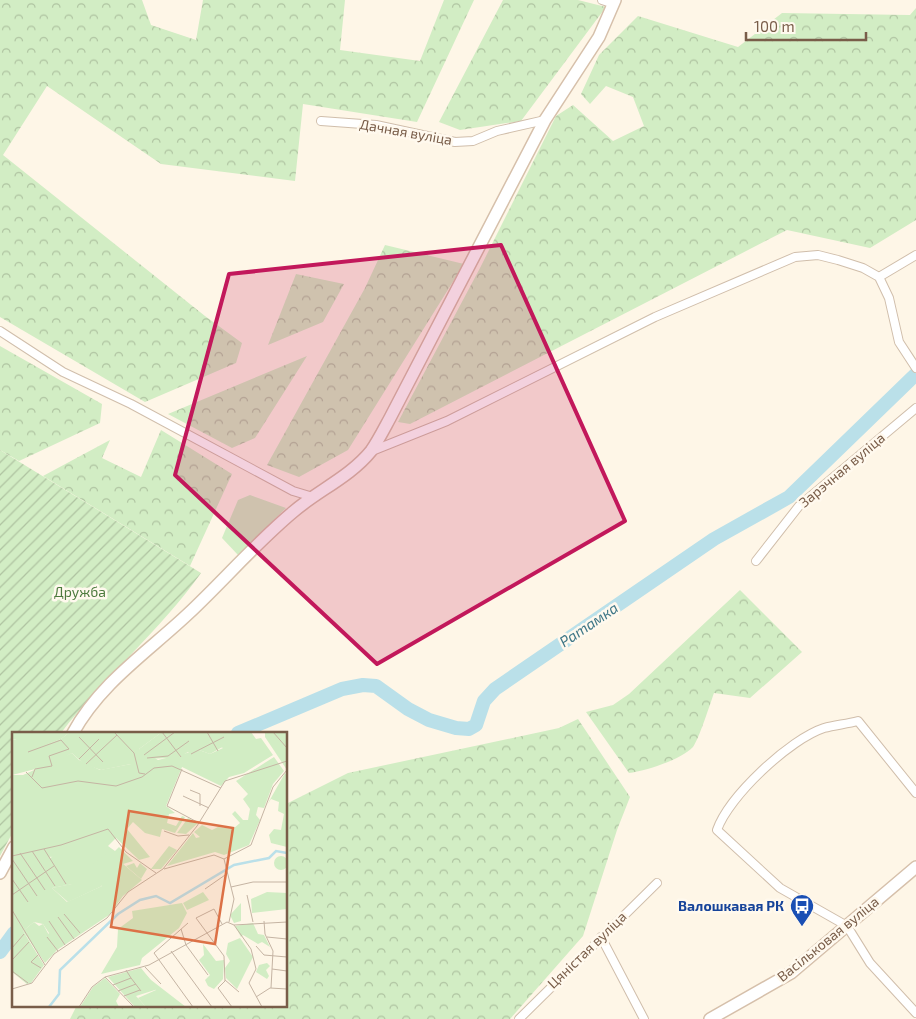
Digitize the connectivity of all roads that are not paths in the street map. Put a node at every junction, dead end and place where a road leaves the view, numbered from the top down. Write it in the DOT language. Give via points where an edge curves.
graph roads {
  1 [pos="602,0"];
  2 [pos="614,2"];
  3 [pos="545,120"];
  4 [pos="321,121"];
  5 [pos="916,255"];
  6 [pos="879,277"];
  7 [pos="0,331"];
  8 [pos="916,368"];
  9 [pos="916,408"];
  10 [pos="370,452"];
  11 [pos="313,497"];
  12 [pos="756,561"];
  13 [pos="74,732"];
  14 [pos="916,793"];
  15 [pos="12,851"];
  16 [pos="916,867"];
  17 [pos="0,872"];
  18 [pos="657,883"];
  19 [pos="846,926"];
  20 [pos="601,937"];
  21 [pos="916,1013"];
  22 [pos="519,1019"];
  23 [pos="644,1019"];
  24 [pos="710,1019"];
  1 -- 2 [label="street"];
  2 -- 3 [label="street" via="599,37"];
  3 -- 4 [label="street, Дачная вуліца" via="473,141 455,142 376,125"];
  3 -- 10 [label="street"];
  5 -- 6 [label="street"];
  6 -- 8 [label="street" via="889,298 899,342"];
  6 -- 10 [label="street" via="863,268 818,255 784,260 656,317 447,421"];
  7 -- 11 [label="street" via="63,372 131,404 292,491"];
  9 -- 12 [label="street, Зарэчная вуліца" via="798,506"];
  10 -- 11 [label="street" via="345,475"];
  11 -- 13 [label="street" via="275,527 190,612 108,686"];
  14 -- 19 [label="street" via="858,721 822,729 784,751 746,785 722,816 717,830 780,888"];
  15 -- 17 [label="street"];
  16 -- 19 [label="street, Васільковая вуліца"];
  18 -- 20 [label="street, Цяністая вуліца"];
  19 -- 21 [label="street" via="870,963"];
  19 -- 24 [label="street, Васільковая вуліца" via="791,973"];
  20 -- 22 [label="street, Цяністая вуліца"];
  20 -- 23 [label="street"];
}
